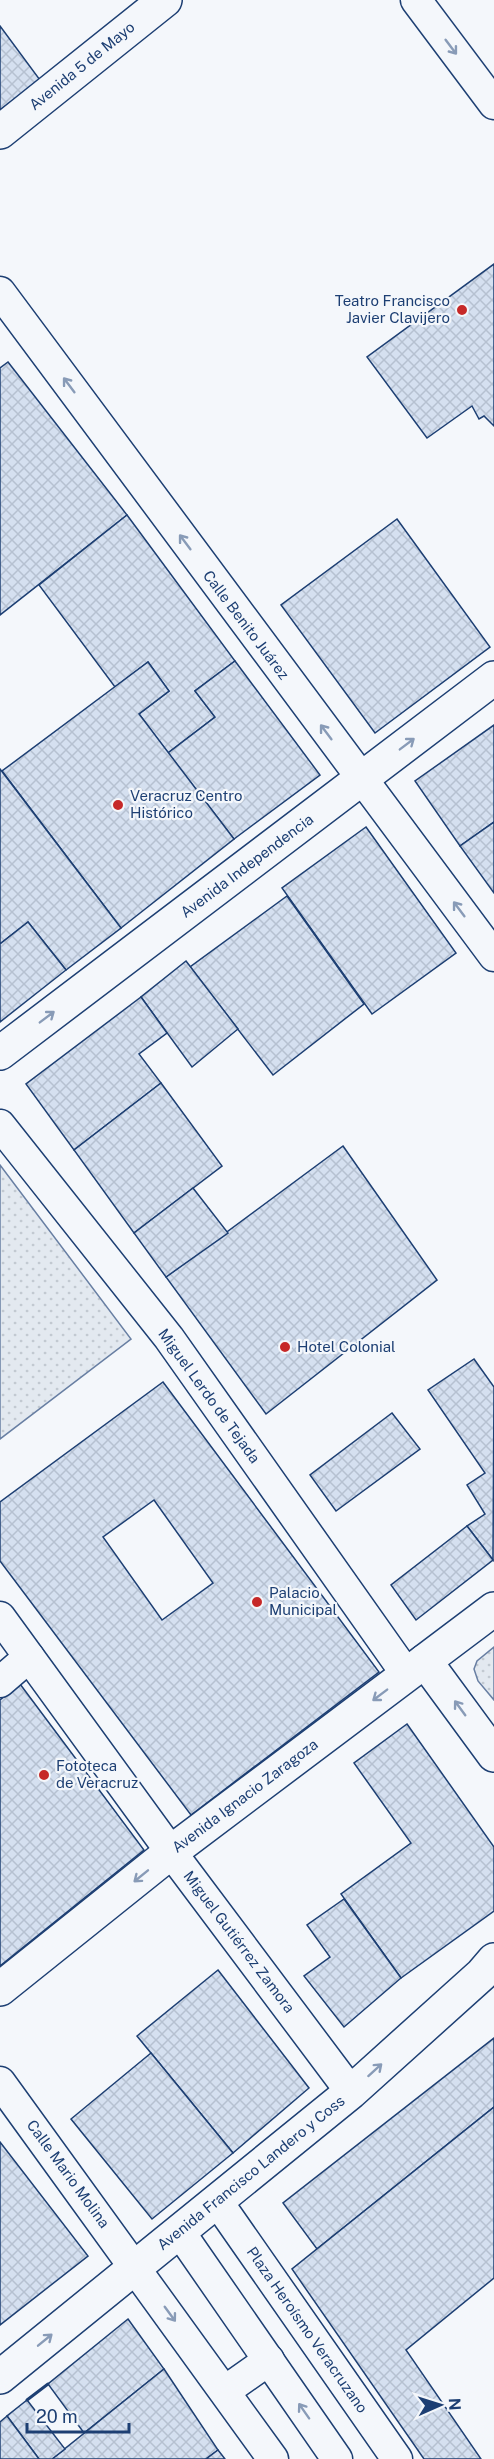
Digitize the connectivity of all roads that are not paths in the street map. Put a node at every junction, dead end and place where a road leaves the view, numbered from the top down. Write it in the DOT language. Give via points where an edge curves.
graph roads {
  1 [pos="165,0"];
  2 [pos="416,0"];
  3 [pos="494,104"];
  4 [pos="0,132"];
  5 [pos="0,292"];
  6 [pos="494,678"];
  7 [pos="361,779"];
  8 [pos="494,956"];
  9 [pos="0,1053"];
  10 [pos="0,1125"];
  11 [pos="494,1609"];
  12 [pos="0,1617"];
  13 [pos="29,1657"];
  14 [pos="416,1668"];
  15 [pos="0,1682"];
  16 [pos="494,1755"];
  17 [pos="171,1852"];
  18 [pos="494,1960"];
  19 [pos="0,1989"];
  20 [pos="0,2082"];
  21 [pos="351,2092"];
  22 [pos="217,2200"];
  23 [pos="179,2231"];
  24 [pos="135,2267"];
  25 [pos="269,2360"];
  26 [pos="0,2377"];
  27 [pos="225,2391"];
  28 [pos="273,2459"];
  29 [pos="337,2459"];
  30 [pos="397,2459"];
  1 -- 4 [label="main road, Avenida 5 de Mayo"];
  2 -- 3 [label="street, one-way"];
  7 -- 5 [label="street, Calle Benito Juárez, one-way"];
  7 -- 6 [label="main road, Avenida Independencia, one-way"];
  8 -- 7 [label="street, Calle Benito Juárez, one-way"];
  9 -- 7 [label="main road, Avenida Independencia, one-way"];
  10 -- 14 [label="street, Miguel Lerdo de Tejada" via="169,1338"];
  11 -- 14 [label="main road, Avenida Ignacio Zaragoza"];
  12 -- 13 [label="street, Miguel Gutiérrez Zamora"];
  13 -- 15 [label="street"];
  13 -- 17 [label="street, Miguel Gutiérrez Zamora"];
  16 -- 14 [label="main road, one-way"];
  14 -- 17 [label="main road, Avenida Ignacio Zaragoza, one-way"];
  17 -- 19 [label="main road, Avenida Ignacio Zaragoza, one-way"];
  17 -- 21 [label="street, Miguel Gutiérrez Zamora"];
  21 -- 18 [label="main road, Avenida Francisco Landero y Coss, one-way"];
  20 -- 24 [label="street, Calle Mario Molina"];
  21 -- 22 [label="main road, Avenida Francisco Landero y Coss"];
  22 -- 23 [label="main road, Avenida Francisco Landero y Coss"];
  22 -- 30 [label="street, Plaza Heroísmo Veracruzano"];
  23 -- 24 [label="main road, Avenida Francisco Landero y Coss"];
  23 -- 25 [label="street"];
  26 -- 24 [label="main road, Avenida Francisco Landero y Coss, one-way"];
  24 -- 27 [label="street, Calle Mario Molina, one-way"];
  25 -- 27 [label="street"];
  29 -- 25 [label="street, one-way"];
  27 -- 28 [label="street, Calle Mario Molina"];
}
